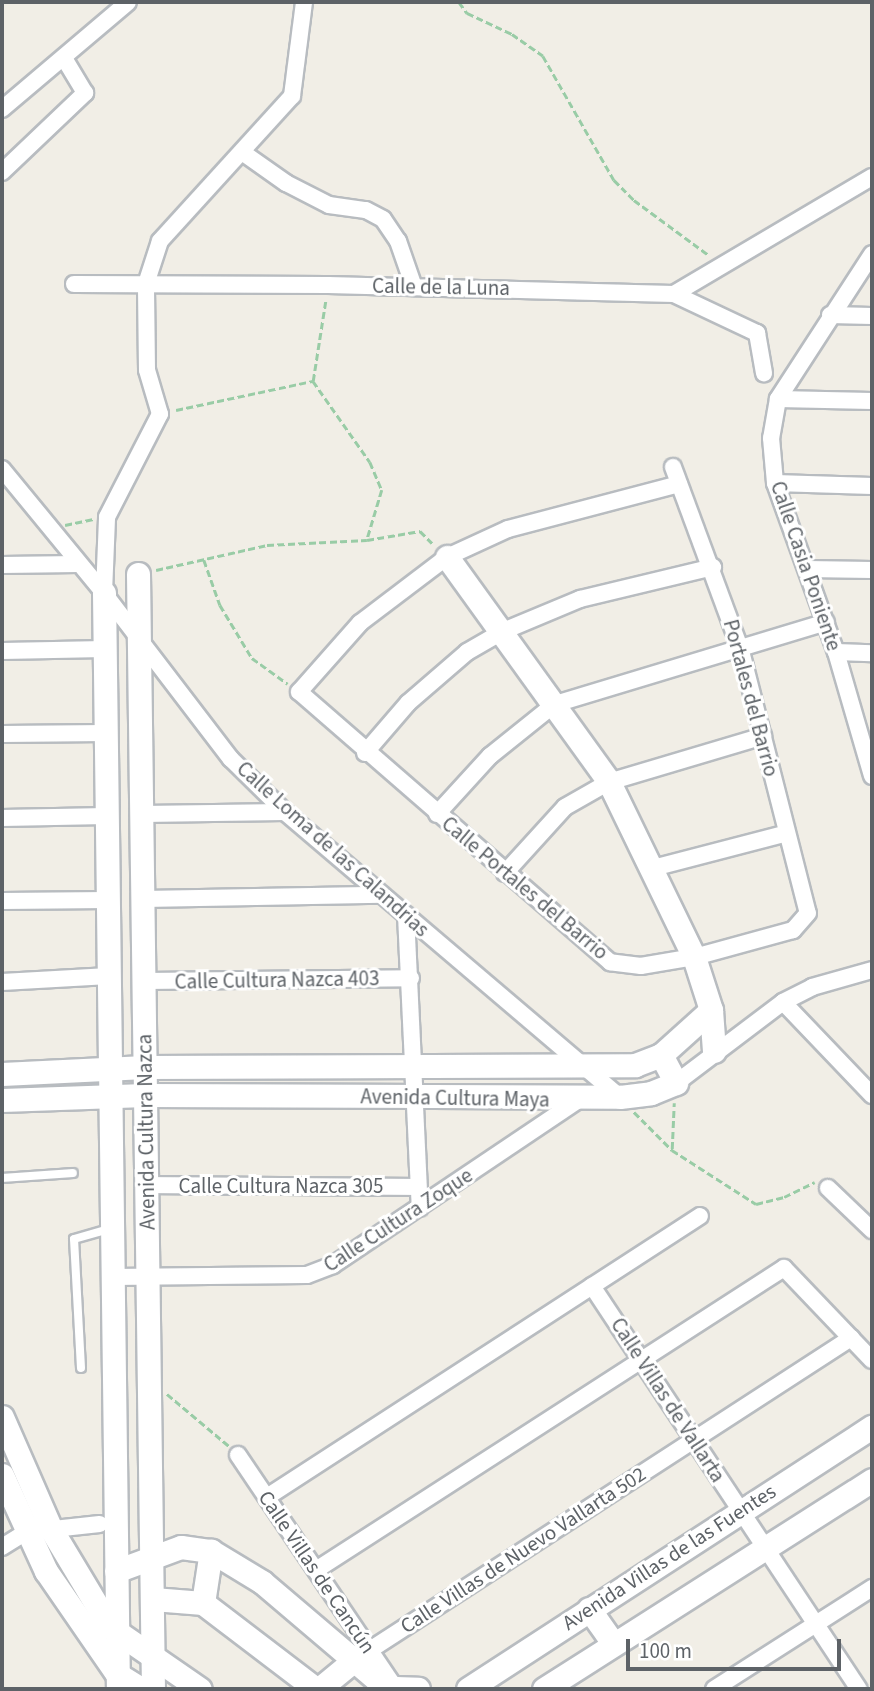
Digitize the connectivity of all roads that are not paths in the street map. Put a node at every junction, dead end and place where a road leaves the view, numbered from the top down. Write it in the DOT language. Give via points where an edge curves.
graph roads {
  1 [pos="128,2"];
  2 [pos="304,2"];
  3 [pos="64,58"];
  4 [pos="2,109"];
  5 [pos="242,152"];
  6 [pos="2,172"];
  7 [pos="872,177"];
  8 [pos="872,254"];
  9 [pos="74,284"];
  10 [pos="146,284"];
  11 [pos="414,287"];
  12 [pos="674,294"];
  13 [pos="830,315"];
  14 [pos="872,316"];
  15 [pos="764,373"];
  16 [pos="778,399"];
  17 [pos="872,401"];
  18 [pos="673,467"];
  19 [pos="2,469"];
  20 [pos="679,484"];
  21 [pos="775,484"];
  22 [pos="872,486"];
  23 [pos="447,557"];
  24 [pos="78,564"];
  25 [pos="2,565"];
  26 [pos="713,567"];
  27 [pos="807,569"];
  28 [pos="872,570"];
  29 [pos="138,574"];
  30 [pos="104,593"];
  31 [pos="826,622"];
  32 [pos="502,632"];
  33 [pos="139,640"];
  34 [pos="105,649"];
  35 [pos="2,650"];
  36 [pos="741,651"];
  37 [pos="836,652"];
  38 [pos="872,653"];
  39 [pos="555,704"];
  40 [pos="106,733"];
  41 [pos="2,734"];
  42 [pos="763,736"];
  43 [pos="867,738"];
  44 [pos="365,753"];
  45 [pos="872,776"];
  46 [pos="608,782"];
  47 [pos="285,813"];
  48 [pos="142,814"];
  49 [pos="437,814"];
  50 [pos="107,816"];
  51 [pos="2,818"];
  52 [pos="787,833"];
  53 [pos="653,869"];
  54 [pos="505,873"];
  55 [pos="382,895"];
  56 [pos="143,899"];
  57 [pos="108,900"];
  58 [pos="2,901"];
  59 [pos="406,915"];
  60 [pos="793,930"];
  61 [pos="694,957"];
  62 [pos="872,970"];
  63 [pos="109,976"];
  64 [pos="411,978"];
  65 [pos="144,981"];
  66 [pos="2,982"];
  67 [pos="783,1002"];
  68 [pos="711,1010"];
  69 [pos="714,1051"];
  70 [pos="661,1055"];
  71 [pos="580,1064"];
  72 [pos="413,1065"];
  73 [pos="145,1066"];
  74 [pos="110,1067"];
  75 [pos="2,1074"];
  76 [pos="676,1083"];
  77 [pos="145,1095"];
  78 [pos="872,1095"];
  79 [pos="110,1096"];
  80 [pos="413,1097"];
  81 [pos="620,1097"];
  82 [pos="2,1100"];
  83 [pos="579,1100"];
  84 [pos="73,1173"];
  85 [pos="2,1178"];
  86 [pos="147,1185"];
  87 [pos="415,1187"];
  88 [pos="828,1188"];
  89 [pos="420,1208"];
  90 [pos="700,1216"];
  91 [pos="112,1228"];
  92 [pos="872,1230"];
  93 [pos="112,1277"];
  94 [pos="148,1277"];
  95 [pos="592,1286"];
  96 [pos="851,1338"];
  97 [pos="641,1360"];
  98 [pos="872,1360"];
  99 [pos="80,1368"];
  100 [pos="2,1417"];
  101 [pos="872,1427"];
  102 [pos="694,1439"];
  103 [pos="238,1455"];
  104 [pos="2,1475"];
  105 [pos="872,1480"];
  106 [pos="267,1497"];
  107 [pos="740,1510"];
  108 [pos="100,1524"];
  109 [pos="51,1529"];
  110 [pos="26,1532"];
  111 [pos="764,1546"];
  112 [pos="2,1547"];
  113 [pos="211,1551"];
  114 [pos="152,1556"];
  115 [pos="316,1570"];
  116 [pos="116,1571"];
  117 [pos="872,1588"];
  118 [pos="153,1599"];
  119 [pos="203,1603"];
  120 [pos="589,1609"];
  121 [pos="816,1624"];
  122 [pos="117,1632"];
  123 [pos="613,1643"];
  124 [pos="361,1656"];
  125 [pos="154,1658"];
  126 [pos="118,1682"];
  127 [pos="395,1688"];
  128 [pos="141,1689"];
  129 [pos="153,1689"];
  130 [pos="200,1689"];
  131 [pos="317,1689"];
  132 [pos="418,1689"];
  133 [pos="467,1689"];
  134 [pos="544,1689"];
  135 [pos="714,1689"];
  136 [pos="859,1689"];
  1 -- 3 [label="street"];
  2 -- 5 [label="street" via="292,96"];
  3 -- 4 [label="street"];
  3 -- 6 [label="street" via="85,93"];
  5 -- 10 [label="street" via="160,241"];
  5 -- 11 [label="street" via="286,183 329,205 366,210 383,219 398,241"];
  7 -- 12 [label="street"];
  8 -- 13 [label="street, Calle Casia Poniente"];
  9 -- 10 [label="street, Calle de la Luna"];
  10 -- 11 [label="street, Calle de la Luna"];
  10 -- 30 [label="street" via="147,370 160,414 107,517"];
  11 -- 12 [label="street, Calle de la Luna"];
  12 -- 15 [label="street, Calle de la Luna" via="757,333"];
  13 -- 14 [label="street"];
  13 -- 16 [label="street, Calle Casia Poniente"];
  16 -- 17 [label="street"];
  16 -- 21 [label="street, Calle Casia Poniente" via="771,438"];
  18 -- 20 [label="street, Portales del Barrio"];
  19 -- 24 [label="street, Calle Loma de las Calandrias"];
  20 -- 23 [label="street" via="508,529"];
  20 -- 26 [label="street, Portales del Barrio"];
  21 -- 22 [label="street"];
  21 -- 27 [label="street, Calle Casia Poniente"];
  23 -- 32 [label="street"];
  23 -- 44 [label="street, Calle Portales del Barrio" via="360,623 299,692"];
  24 -- 25 [label="street"];
  24 -- 30 [label="street, Calle Loma de las Calandrias"];
  26 -- 32 [label="street" via="580,599"];
  26 -- 36 [label="street, Portales del Barrio"];
  27 -- 28 [label="street"];
  27 -- 31 [label="street, Calle Casia Poniente"];
  29 -- 33 [label="street, Avenida Cultura Nazca"];
  30 -- 33 [label="street, Calle Loma de las Calandrias"];
  30 -- 34 [label="street, Avenida Cultura Nazca"];
  31 -- 36 [label="street"];
  31 -- 37 [label="street, Calle Casia Poniente"];
  32 -- 39 [label="street"];
  32 -- 44 [label="street" via="467,652 408,703"];
  33 -- 47 [label="street, Calle Loma de las Calandrias" via="231,759"];
  33 -- 48 [label="street, Avenida Cultura Nazca"];
  34 -- 35 [label="street"];
  34 -- 40 [label="street, Avenida Cultura Nazca"];
  36 -- 39 [label="street" via="601,687"];
  36 -- 42 [label="street, Portales del Barrio"];
  37 -- 38 [label="street"];
  37 -- 43 [label="street, Calle Casia Poniente"];
  39 -- 46 [label="street"];
  39 -- 49 [label="street" via="490,756"];
  40 -- 41 [label="street"];
  40 -- 50 [label="street, Avenida Cultura Nazca"];
  42 -- 46 [label="street"];
  42 -- 52 [label="street, Portales del Barrio"];
  43 -- 45 [label="street, Calle Casia Poniente"];
  44 -- 49 [label="street, Calle Portales del Barrio"];
  46 -- 53 [label="street"];
  46 -- 54 [label="street" via="565,807"];
  47 -- 48 [label="street"];
  47 -- 55 [label="street, Calle Loma de las Calandrias"];
  48 -- 56 [label="street, Avenida Cultura Nazca"];
  49 -- 54 [label="street, Calle Portales del Barrio"];
  50 -- 51 [label="street"];
  50 -- 57 [label="street, Avenida Cultura Nazca"];
  52 -- 53 [label="street"];
  52 -- 60 [label="street, Portales del Barrio" via="808,913"];
  53 -- 61 [label="street"];
  54 -- 61 [label="street, Calle Portales del Barrio" via="610,962 641,966"];
  55 -- 56 [label="street"];
  55 -- 59 [label="street, Calle Loma de las Calandrias"];
  56 -- 65 [label="street, Avenida Cultura Nazca"];
  57 -- 58 [label="street"];
  57 -- 63 [label="street, Avenida Cultura Nazca"];
  59 -- 64 [label="street"];
  59 -- 71 [label="street, Calle Loma de las Calandrias"];
  60 -- 61 [label="street, Calle Portales del Barrio"];
  61 -- 68 [label="street"];
  62 -- 67 [label="street, Avenida Cultura Maya" via="812,987"];
  63 -- 66 [label="street"];
  63 -- 74 [label="street, Avenida Cultura Nazca"];
  64 -- 65 [label="street, Calle Cultura Nazca 403"];
  64 -- 72 [label="street"];
  65 -- 73 [label="street, Avenida Cultura Nazca"];
  67 -- 69 [label="street, Avenida Cultura Maya"];
  67 -- 78 [label="street"];
  68 -- 69 [label="street"];
  68 -- 70 [label="street, Avenida Cultura Maya"];
  69 -- 76 [label="street, Avenida Cultura Maya"];
  70 -- 71 [label="street, Avenida Cultura Maya" via="635,1065"];
  70 -- 76 [label="street"];
  71 -- 72 [label="street, Avenida Cultura Maya"];
  71 -- 81 [label="street, Calle Loma de las Calandrias"];
  72 -- 73 [label="street, Avenida Cultura Maya"];
  72 -- 80 [label="street"];
  73 -- 74 [label="street, Avenida Cultura Maya"];
  73 -- 77 [label="street, Avenida Cultura Nazca"];
  74 -- 75 [label="street, Avenida Cultura Maya"];
  74 -- 79 [label="street, Avenida Cultura Nazca"];
  76 -- 81 [label="street, Avenida Cultura Maya" via="651,1093"];
  77 -- 79 [label="street, Avenida Cultura Maya"];
  77 -- 80 [label="street, Avenida Cultura Maya"];
  77 -- 86 [label="street, Avenida Cultura Nazca"];
  79 -- 82 [label="street, Avenida Cultura Maya"];
  79 -- 91 [label="street, Avenida Cultura Nazca"];
  80 -- 83 [label="street, Avenida Cultura Maya"];
  80 -- 87 [label="street"];
  81 -- 83 [label="street, Avenida Cultura Maya"];
  83 -- 89 [label="street, Calle Cultura Zoque"];
  84 -- 85 [label="lane"];
  86 -- 87 [label="street, Calle Cultura Nazca 305"];
  86 -- 94 [label="street, Avenida Cultura Nazca"];
  87 -- 89 [label="street"];
  88 -- 92 [label="street"];
  89 -- 94 [label="street, Calle Cultura Zoque" via="334,1265 307,1275"];
  90 -- 95 [label="street"];
  91 -- 93 [label="street, Avenida Cultura Nazca"];
  91 -- 99 [label="lane" via="74,1239"];
  93 -- 94 [label="street, Calle Cultura Zoque"];
  93 -- 116 [label="street, Avenida Cultura Nazca"];
  94 -- 114 [label="street, Avenida Cultura Nazca"];
  95 -- 97 [label="street, Calle Villas de Vallarta"];
  95 -- 106 [label="street"];
  96 -- 97 [label="street" via="784,1268"];
  96 -- 98 [label="street"];
  96 -- 102 [label="street, Calle Villas de Nuevo Vallarta 502"];
  97 -- 102 [label="street, Calle Villas de Vallarta"];
  97 -- 115 [label="street"];
  100 -- 109 [label="street"];
  101 -- 107 [label="street, Avenida Villas de las Fuentes"];
  102 -- 107 [label="street, Calle Villas de Vallarta"];
  102 -- 124 [label="street, Calle Villas de Nuevo Vallarta 502"];
  103 -- 106 [label="street, Calle Villas de Cancún"];
  104 -- 110 [label="street"];
  105 -- 111 [label="street, Avenida Villas de las Fuentes"];
  106 -- 115 [label="street, Calle Villas de Cancún"];
  107 -- 111 [label="street, Calle Villas de Vallarta"];
  107 -- 120 [label="street, Avenida Villas de las Fuentes"];
  108 -- 109 [label="street"];
  109 -- 110 [label="street"];
  109 -- 122 [label="street"];
  110 -- 112 [label="street"];
  110 -- 126 [label="street"];
  111 -- 121 [label="street, Calle Villas de Vallarta"];
  111 -- 123 [label="street, Avenida Villas de las Fuentes"];
  113 -- 114 [label="street" via="181,1547"];
  113 -- 119 [label="street"];
  113 -- 124 [label="street" via="262,1582"];
  114 -- 116 [label="street"];
  114 -- 118 [label="street, Avenida Cultura Nazca"];
  115 -- 124 [label="street, Calle Villas de Cancún"];
  116 -- 122 [label="street, Avenida Cultura Nazca"];
  117 -- 121 [label="street"];
  118 -- 119 [label="street"];
  118 -- 125 [label="street, Avenida Cultura Nazca"];
  119 -- 131 [label="street"];
  120 -- 123 [label="street"];
  120 -- 133 [label="street, Avenida Villas de las Fuentes"];
  121 -- 135 [label="street"];
  121 -- 136 [label="street, Calle Villas de Vallarta"];
  122 -- 125 [label="street"];
  122 -- 126 [label="street, Avenida Cultura Nazca"];
  123 -- 134 [label="street, Avenida Villas de las Fuentes"];
  124 -- 127 [label="street"];
  124 -- 131 [label="street"];
  125 -- 129 [label="street, Avenida Cultura Nazca"];
  125 -- 130 [label="street"];
  126 -- 128 [label="street"];
  127 -- 132 [label="street"];
}
